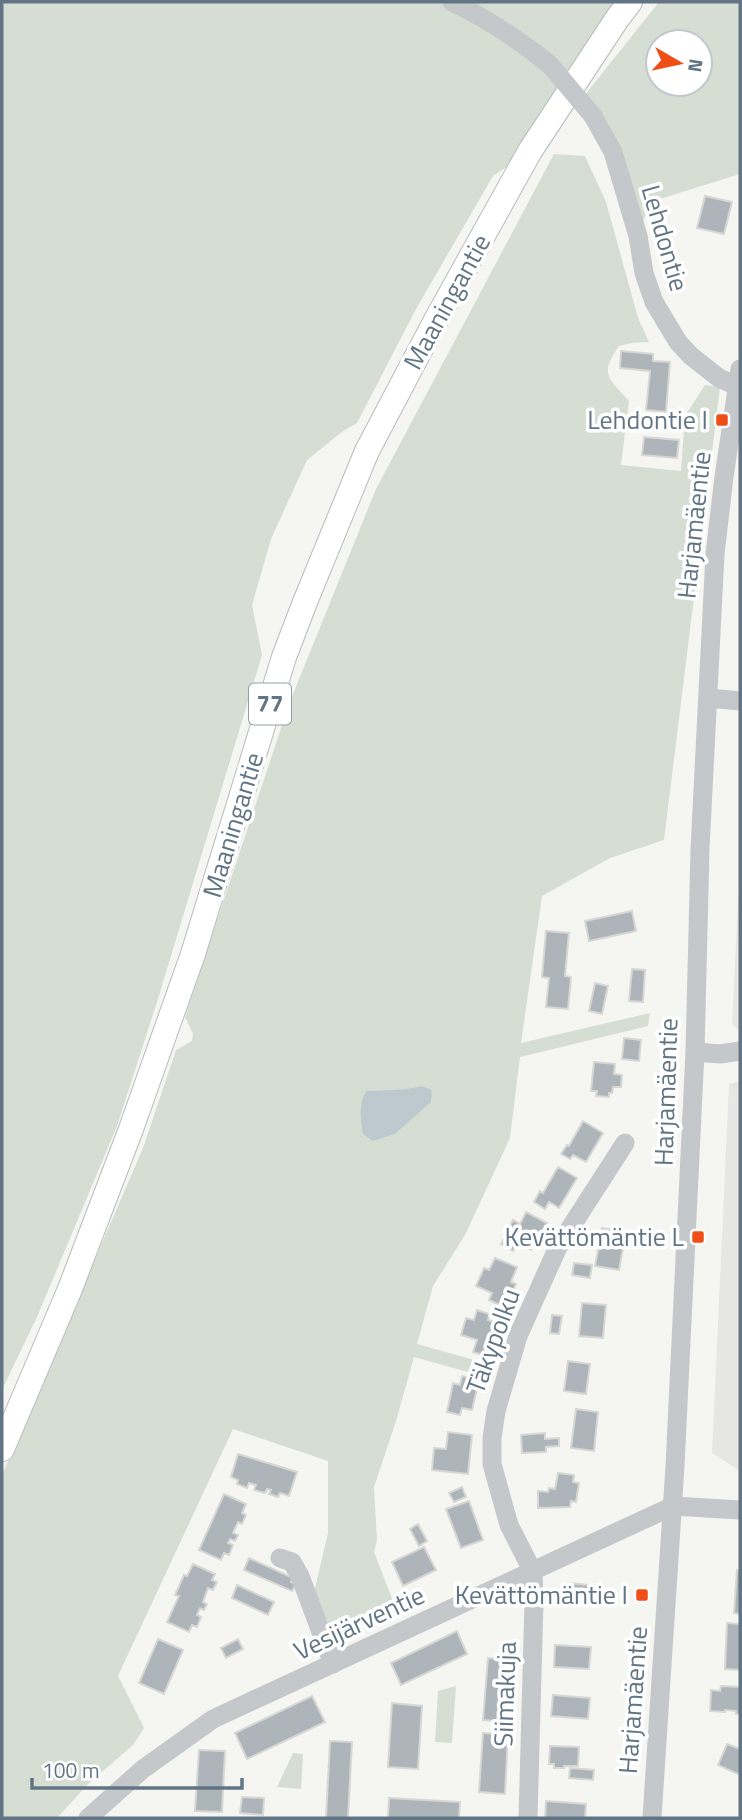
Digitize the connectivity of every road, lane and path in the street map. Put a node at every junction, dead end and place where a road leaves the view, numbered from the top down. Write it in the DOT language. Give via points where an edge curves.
graph roads {
  1 [pos="452,2"];
  2 [pos="630,2"];
  3 [pos="739,378"];
  4 [pos="708,698"];
  5 [pos="740,701"];
  6 [pos="740,1051"];
  7 [pos="695,1052"];
  8 [pos="625,1143"];
  9 [pos="2,1449"];
  10 [pos="673,1506"];
  11 [pos="740,1510"];
  12 [pos="280,1558"];
  13 [pos="533,1572"];
  14 [pos="333,1664"];
  15 [pos="88,1818"];
  16 [pos="528,1818"];
  17 [pos="652,1818"];
  1 -- 3 [label="street, Lehdontie, bridge" via="518,39 550,65 593,116 613,152 654,302 691,356 719,378"];
  2 -- 9 [label="main road, Maaningantie / 77" via="530,151 367,451 284,657 193,954 131,1129"];
  3 -- 4 [label="street, Harjamäentie" via="715,554"];
  4 -- 5 [label="street"];
  4 -- 7 [label="street, Harjamäentie"];
  6 -- 7 [label="street"];
  7 -- 10 [label="street, Harjamäentie"];
  8 -- 13 [label="street, Täkypolku" via="558,1247 518,1336 496,1411 492,1464 509,1525"];
  10 -- 11 [label="street"];
  10 -- 13 [label="street, Vesijärventie"];
  10 -- 17 [label="street, Harjamäentie"];
  12 -- 14 [label="street" via="292,1562 300,1576"];
  13 -- 14 [label="street, Vesijärventie"];
  13 -- 16 [label="street, Siimakuja"];
  14 -- 15 [label="street, Vesijärventie" via="213,1719 143,1769"];
}
